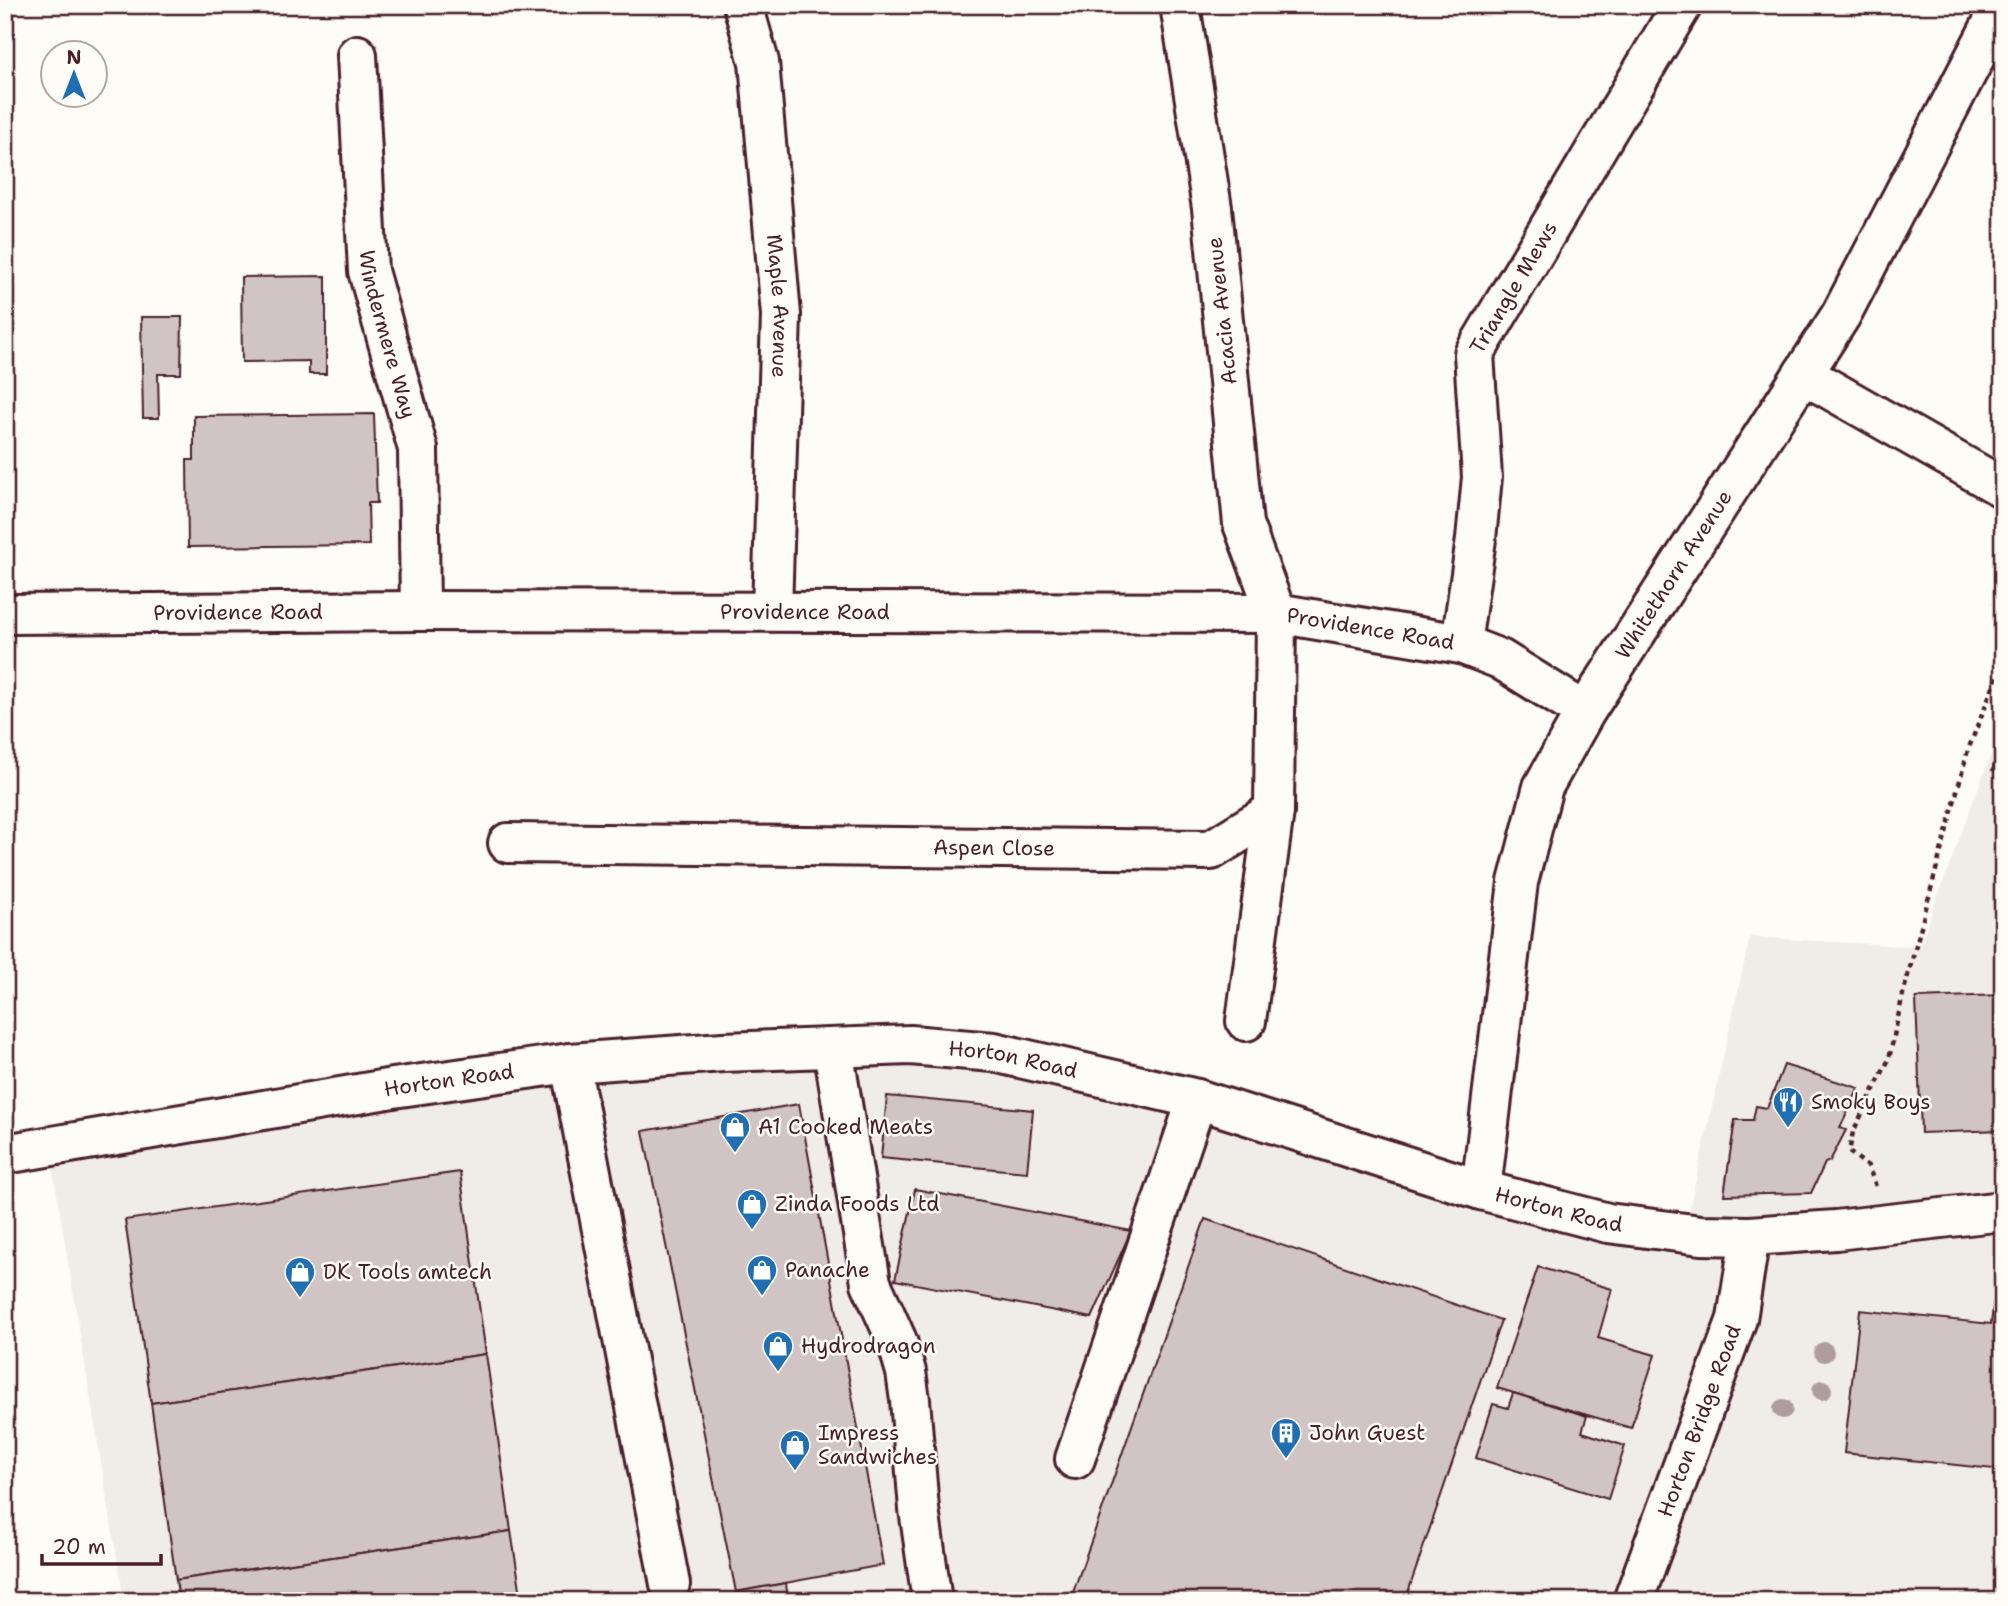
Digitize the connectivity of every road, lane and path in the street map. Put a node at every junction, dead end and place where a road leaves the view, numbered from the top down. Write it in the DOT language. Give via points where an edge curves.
graph roads {
  1 [pos="743,5"];
  2 [pos="1180,5"];
  3 [pos="1682,5"];
  4 [pos="2002,5"];
  5 [pos="357,55"];
  6 [pos="1803,374"];
  7 [pos="2003,488"];
  8 [pos="420,611"];
  9 [pos="772,611"];
  10 [pos="1276,613"];
  11 [pos="5,614"];
  12 [pos="1461,644"];
  13 [pos="2003,661"];
  14 [pos="1585,712"];
  15 [pos="1274,811"];
  16 [pos="508,843"];
  17 [pos="1246,1021"];
  18 [pos="833,1048"];
  19 [pos="570,1062"];
  20 [pos="1197,1099"];
  21 [pos="5,1154"];
  22 [pos="1481,1190"];
  23 [pos="2003,1211"];
  24 [pos="1881,1225"];
  25 [pos="1750,1236"];
  26 [pos="1076,1459"];
  27 [pos="670,1584"];
  28 [pos="932,1601"];
  29 [pos="1633,1601"];
  1 -- 9 [label="street, Maple Avenue" via="759,62 780,315"];
  2 -- 10 [label="street, Acacia Avenue" via="1212,208 1244,524"];
  3 -- 12 [label="street, Triangle Mews" via="1474,354 1482,477"];
  4 -- 6 [label="street, Whitethorn Avenue" via="1841,315"];
  5 -- 8 [label="street, Windermere Way" via="368,271 418,449"];
  6 -- 7 [label="street"];
  6 -- 14 [label="street, Whitethorn Avenue"];
  8 -- 9 [label="street, Providence Road"];
  8 -- 11 [label="street, Providence Road"];
  9 -- 10 [label="street, Providence Road"];
  10 -- 12 [label="street, Providence Road"];
  10 -- 15 [label="street"];
  12 -- 14 [label="street, Providence Road" via="1500,659"];
  13 -- 24 [label="path" via="1968,750 1889,1059 1853,1132 1849,1152 1868,1166 1877,1188"];
  14 -- 22 [label="street, Whitethorn Avenue" via="1543,787 1518,882"];
  15 -- 16 [label="street, Aspen Close" via="1211,850"];
  15 -- 17 [label="street"];
  18 -- 19 [label="street, Horton Road"];
  18 -- 20 [label="street, Horton Road" via="910,1045 994,1052"];
  18 -- 28 [label="street" via="871,1283 906,1372"];
  19 -- 21 [label="street, Horton Road"];
  19 -- 27 [label="street"];
  20 -- 22 [label="street, Horton Road"];
  20 -- 26 [label="street"];
  22 -- 25 [label="street, Horton Road" via="1608,1223"];
  23 -- 24 [label="street, Horton Road"];
  24 -- 25 [label="street, Horton Road"];
  25 -- 29 [label="street, Horton Bridge Road" via="1719,1408"];
}
